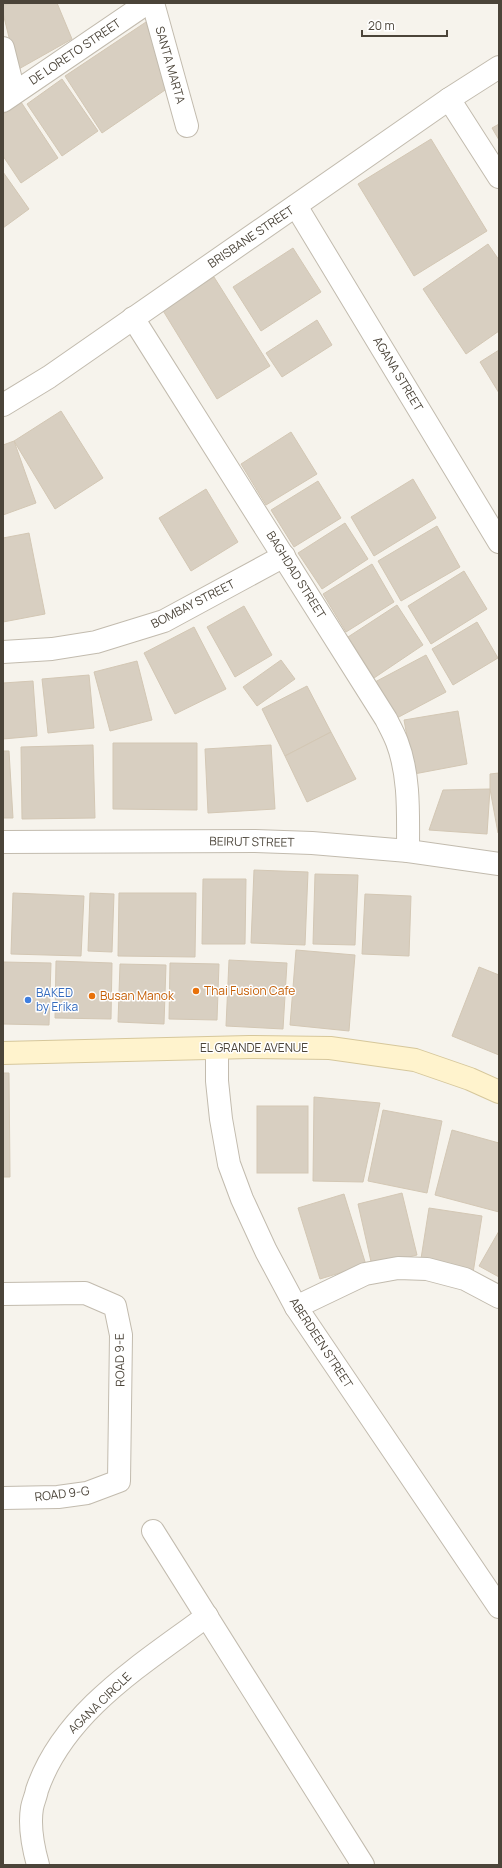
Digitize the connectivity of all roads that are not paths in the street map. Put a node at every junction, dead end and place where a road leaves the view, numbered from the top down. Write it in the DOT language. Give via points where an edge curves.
graph roads {
  1 [pos="147,3"];
  2 [pos="153,3"];
  3 [pos="3,48"];
  4 [pos="499,67"];
  5 [pos="9,96"];
  6 [pos="449,99"];
  7 [pos="187,126"];
  8 [pos="499,176"];
  9 [pos="296,206"];
  10 [pos="133,318"];
  11 [pos="3,405"];
  12 [pos="499,542"];
  13 [pos="284,556"];
  14 [pos="3,652"];
  15 [pos="3,842"];
  16 [pos="408,851"];
  17 [pos="499,864"];
  18 [pos="217,1048"];
  19 [pos="3,1053"];
  20 [pos="499,1092"];
  21 [pos="3,1294"];
  22 [pos="499,1297"];
  23 [pos="296,1307"];
  24 [pos="119,1481"];
  25 [pos="3,1498"];
  26 [pos="153,1531"];
  27 [pos="499,1607"];
  28 [pos="207,1616"];
  29 [pos="38,1865"];
  30 [pos="363,1865"];
  1 -- 5 [label="street, DE LORETO STREET"];
  2 -- 7 [label="street, SANTA MARTA"];
  3 -- 5 [label="street"];
  4 -- 6 [label="street, BRISBANE STREET"];
  6 -- 8 [label="street"];
  6 -- 9 [label="street, BRISBANE STREET"];
  9 -- 10 [label="street, BRISBANE STREET"];
  9 -- 12 [label="street, AGANA STREET"];
  10 -- 11 [label="street, BRISBANE STREET" via="49,377"];
  10 -- 13 [label="street, BAGHDAD STREET"];
  13 -- 14 [label="street, BOMBAY STREET" via="164,621 96,642 52,649"];
  13 -- 16 [label="street, BAGHDAD STREET" via="382,713 397,742 405,773"];
  15 -- 16 [label="street, BEIRUT STREET" via="255,841 347,845"];
  16 -- 17 [label="street, BEIRUT STREET"];
  18 -- 19 [label="street, EL GRANDE AVENUE"];
  18 -- 20 [label="street, EL GRANDE AVENUE" via="330,1048 415,1060"];
  18 -- 23 [label="street, ABERDEEN STREET" via="221,1120 229,1164 245,1206"];
  21 -- 24 [label="street, ROAD 9-E" via="85,1293 115,1306 121,1335"];
  22 -- 23 [label="street" via="465,1279 427,1269 398,1268 365,1274"];
  23 -- 27 [label="street, ABERDEEN STREET"];
  24 -- 25 [label="street, ROAD 9-G" via="87,1493 58,1497"];
  26 -- 28 [label="street"];
  28 -- 29 [label="street, AGANA CIRCLE" via="129,1674 91,1708 64,1738 43,1773 32,1808 32,1846"];
  28 -- 30 [label="street"];
}
